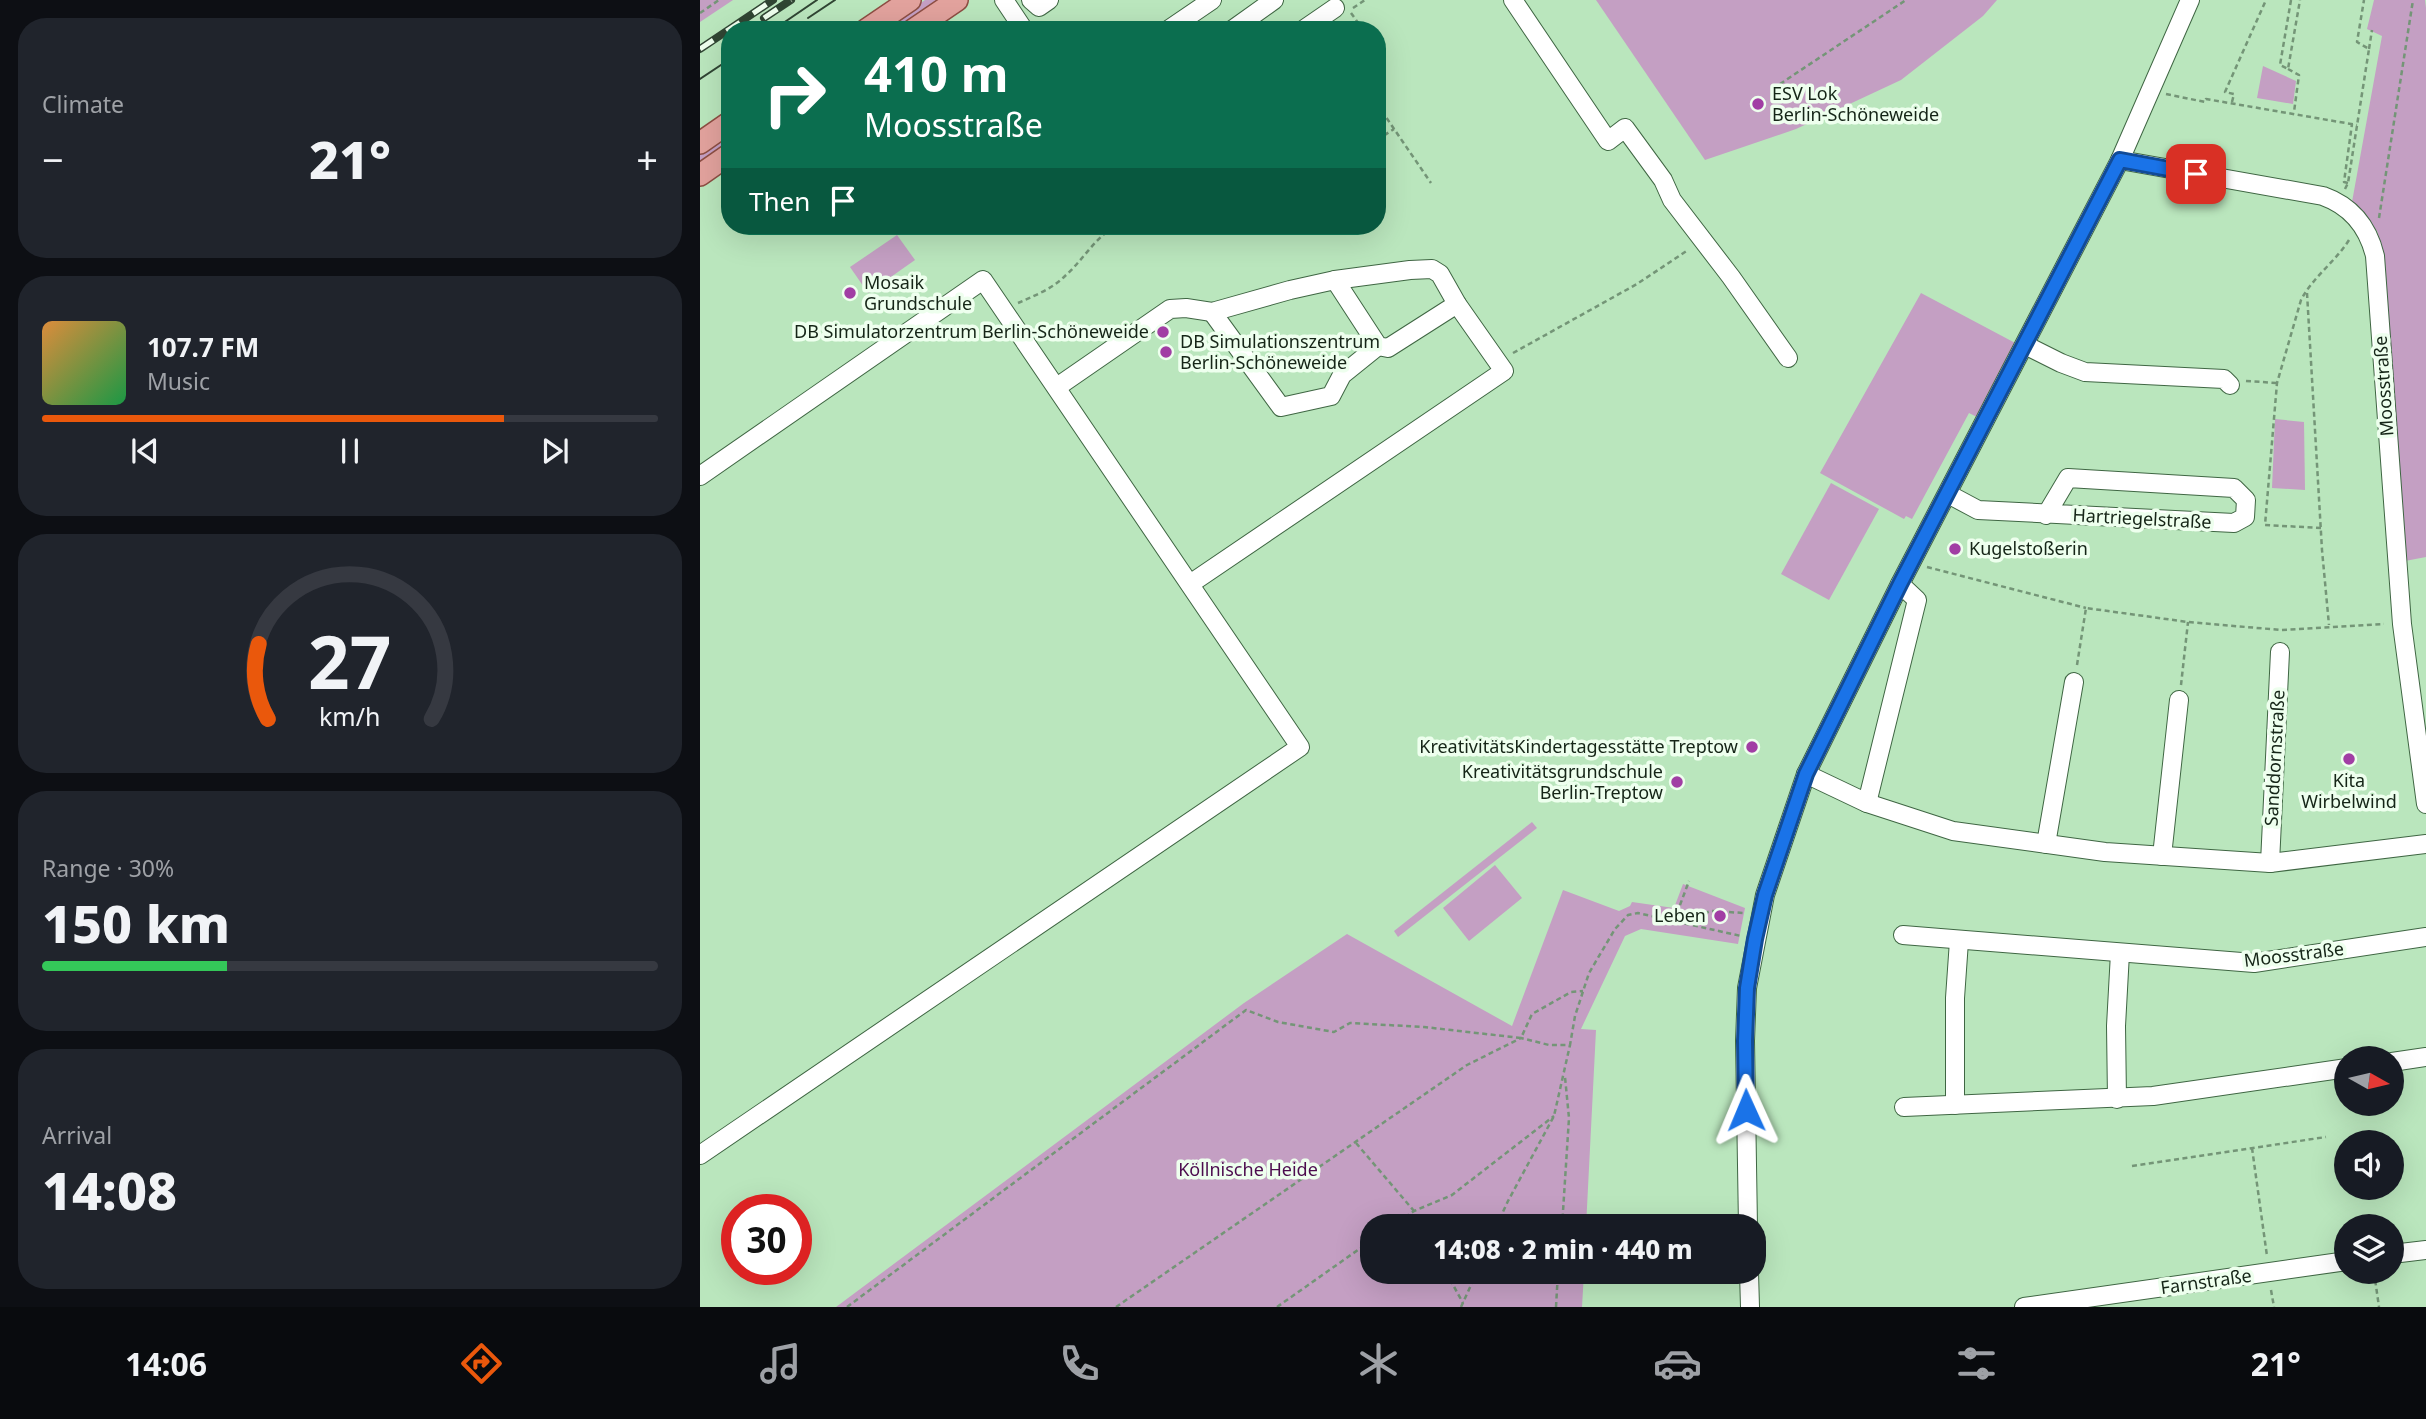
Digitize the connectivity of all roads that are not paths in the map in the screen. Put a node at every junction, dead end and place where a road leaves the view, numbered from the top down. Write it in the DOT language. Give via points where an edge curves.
graph roads {
  1 [pos="910,0"];
  2 [pos="957,0"];
  3 [pos="1004,0"];
  4 [pos="1031,0"];
  5 [pos="1049,0"];
  6 [pos="1212,0"];
  7 [pos="1274,0"];
  8 [pos="1513,0"];
  9 [pos="2190,0"];
  10 [pos="1340,9"];
  11 [pos="879,21"];
  12 [pos="926,21"];
  13 [pos="1018,21"];
  14 [pos="1181,21"];
  15 [pos="1245,21"];
  16 [pos="1319,21"];
  17 [pos="721,128"];
  18 [pos="700,143"];
  19 [pos="2120,160"];
  20 [pos="721,161"];
  21 [pos="700,175"];
  22 [pos="1335,280"];
  23 [pos="1457,304"];
  24 [pos="1212,312"];
  25 [pos="2025,345"];
  26 [pos="1378,346"];
  27 [pos="1788,358"];
  28 [pos="2227,382"];
  29 [pos="1057,387"];
  30 [pos="700,476"];
  31 [pos="1948,494"];
  32 [pos="2046,515"];
  33 [pos="1190,584"];
  34 [pos="1900,584"];
  35 [pos="2280,652"];
  36 [pos="2074,682"];
  37 [pos="2179,700"];
  38 [pos="1806,774"];
  39 [pos="1867,803"];
  40 [pos="2426,804"];
  41 [pos="2046,844"];
  42 [pos="2426,844"];
  43 [pos="2162,856"];
  44 [pos="2270,863"];
  45 [pos="1903,935"];
  46 [pos="2426,937"];
  47 [pos="1959,941"];
  48 [pos="2120,953"];
  49 [pos="2426,1057"];
  50 [pos="2404,1060"];
  51 [pos="2334,1070"];
  52 [pos="2117,1099"];
  53 [pos="1955,1105"];
  54 [pos="1904,1107"];
  55 [pos="700,1155"];
  56 [pos="1748,1214"];
  57 [pos="2426,1250"];
  58 [pos="2404,1253"];
  59 [pos="2334,1263"];
  60 [pos="1749,1284"];
  61 [pos="1750,1307"];
  62 [pos="2024,1307"];
  1 -- 11 [label="main road"];
  2 -- 12 [label="main road"];
  3 -- 13 [label="street"];
  4 -- 5 [label="street" via="1039,7"];
  6 -- 14 [label="street"];
  7 -- 15 [label="street"];
  8 -- 27 [label="street" via="1608,141 1625,128"];
  9 -- 19 [label="street"];
  10 -- 16 [label="street"];
  17 -- 18 [label="main road"];
  19 -- 25 [label="street"];
  19 -- 40 [label="street, Moosstraße" via="2323,196 2339,202 2371,239 2402,624"];
  20 -- 21 [label="main road"];
  22 -- 23 [label="street" via="1432,270 1440,274"];
  22 -- 24 [label="street"];
  22 -- 26 [label="street"];
  23 -- 26 [label="street" via="1388,348"];
  23 -- 33 [label="street" via="1504,371"];
  24 -- 26 [label="street" via="1281,407 1331,396 1342,375"];
  24 -- 29 [label="street" via="1170,309"];
  25 -- 28 [label="street" via="2085,372"];
  25 -- 31 [label="street"];
  29 -- 30 [label="street" via="983,280"];
  29 -- 33 [label="street"];
  31 -- 32 [label="street, Hartriegelstraße" via="1978,510"];
  31 -- 34 [label="street"];
  32 -- 32 [label="street, Hartriegelstraße" via="2234,523 2245,517 2246,500 2234,488 2068,478"];
  33 -- 55 [label="street" via="1300,747"];
  34 -- 38 [label="street"];
  34 -- 39 [label="street" via="1917,600"];
  35 -- 44 [label="street, Sanddornstraße"];
  36 -- 41 [label="street"];
  37 -- 43 [label="street"];
  38 -- 39 [label="street"];
  38 -- 56 [label="street" via="1765,895 1747,988"];
  39 -- 41 [label="street" via="1953,831"];
  41 -- 43 [label="street"];
  42 -- 44 [label="street"];
  43 -- 44 [label="street"];
  45 -- 47 [label="street, Moosstraße"];
  46 -- 48 [label="street, Moosstraße" via="2254,963"];
  47 -- 48 [label="street, Moosstraße"];
  47 -- 53 [label="street"];
  48 -- 52 [label="street"];
  49 -- 50 [label="street"];
  51 -- 52 [label="street"];
  52 -- 53 [label="street"];
  53 -- 54 [label="street"];
  57 -- 58 [label="street"];
  59 -- 62 [label="street, Farnstraße"];
  60 -- 61 [label="street"];
}
